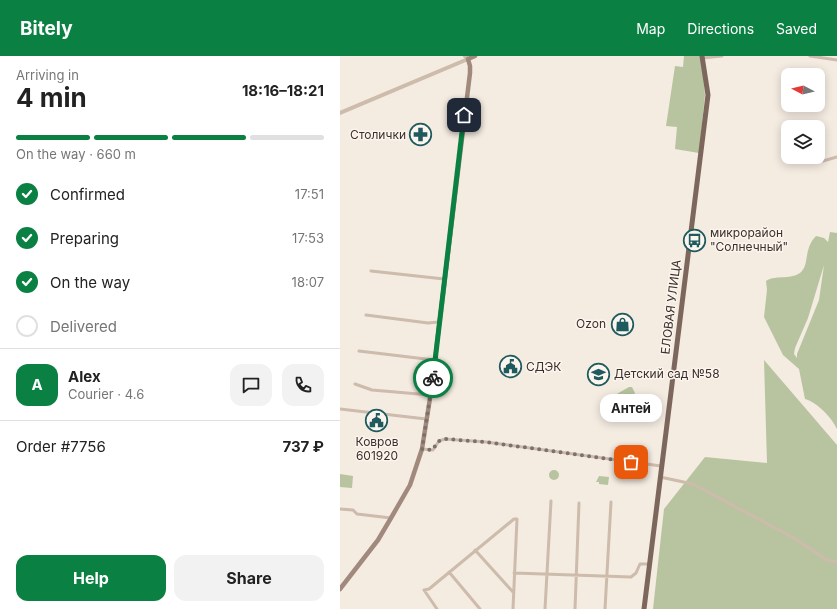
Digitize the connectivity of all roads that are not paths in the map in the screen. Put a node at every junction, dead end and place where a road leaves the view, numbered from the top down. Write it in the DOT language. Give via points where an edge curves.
graph roads {
  1 [pos="475,56"];
  2 [pos="722,56"];
  3 [pos="810,56"];
  4 [pos="702,57"];
  5 [pos="466,58"];
  6 [pos="837,60"];
  7 [pos="340,113"];
  8 [pos="837,157"];
  9 [pos="825,160"];
  10 [pos="371,271"];
  11 [pos="444,280"];
  12 [pos="366,315"];
  13 [pos="439,322"];
  14 [pos="359,351"];
  15 [pos="434,360"];
  16 [pos="354,384"];
  17 [pos="430,395"];
  18 [pos="340,410"];
  19 [pos="426,419"];
  20 [pos="422,449"];
  21 [pos="661,466"];
  22 [pos="660,477"];
  23 [pos="551,501"];
  24 [pos="611,502"];
  25 [pos="579,503"];
  26 [pos="340,508"];
  27 [pos="391,518"];
  28 [pos="475,550"];
  29 [pos="837,562"];
  30 [pos="650,564"];
  31 [pos="449,572"];
  32 [pos="514,574"];
  33 [pos="547,576"];
  34 [pos="576,576"];
  35 [pos="607,578"];
  36 [pos="340,589"];
  37 [pos="514,592"];
  38 [pos="437,609"];
  39 [pos="480,609"];
  40 [pos="513,609"];
  41 [pos="545,609"];
  42 [pos="575,609"];
  43 [pos="605,609"];
  44 [pos="644,609"];
  1 -- 5 [label="main road"];
  2 -- 4 [label="street"];
  3 -- 6 [label="street"];
  4 -- 21 [label="main road, ЕЛОВАЯ УЛИЦА" via="708,95"];
  5 -- 7 [label="street"];
  5 -- 11 [label="main road" via="470,73"];
  8 -- 9 [label="street"];
  10 -- 11 [label="street"];
  11 -- 13 [label="main road"];
  12 -- 13 [label="street" via="428,323"];
  13 -- 15 [label="main road"];
  14 -- 15 [label="street"];
  15 -- 17 [label="main road"];
  16 -- 17 [label="street" via="372,390"];
  17 -- 19 [label="main road"];
  18 -- 19 [label="street"];
  19 -- 20 [label="main road"];
  20 -- 21 [label="street" via="432,450 439,441 445,439 486,442"];
  20 -- 27 [label="main road" via="410,485"];
  21 -- 22 [label="main road, ЕЛОВАЯ УЛИЦА"];
  22 -- 29 [label="street" via="693,484 794,538 827,560"];
  22 -- 30 [label="main road, ЕЛОВАЯ УЛИЦА"];
  23 -- 33 [label="street"];
  24 -- 35 [label="street"];
  25 -- 34 [label="street"];
  26 -- 27 [label="street" via="353,510 357,514"];
  27 -- 36 [label="main road" via="378,540"];
  28 -- 31 [label="street"];
  28 -- 32 [label="street" via="517,519"];
  28 -- 37 [label="street"];
  30 -- 35 [label="street" via="640,564 631,577"];
  30 -- 44 [label="main road, ЕЛОВАЯ УЛИЦА"];
  31 -- 38 [label="street" via="429,589 424,590"];
  31 -- 39 [label="street"];
  32 -- 33 [label="street"];
  32 -- 37 [label="street"];
  33 -- 34 [label="street"];
  33 -- 41 [label="street"];
  34 -- 35 [label="street"];
  34 -- 42 [label="street"];
  35 -- 43 [label="street"];
  37 -- 40 [label="street"];
}
